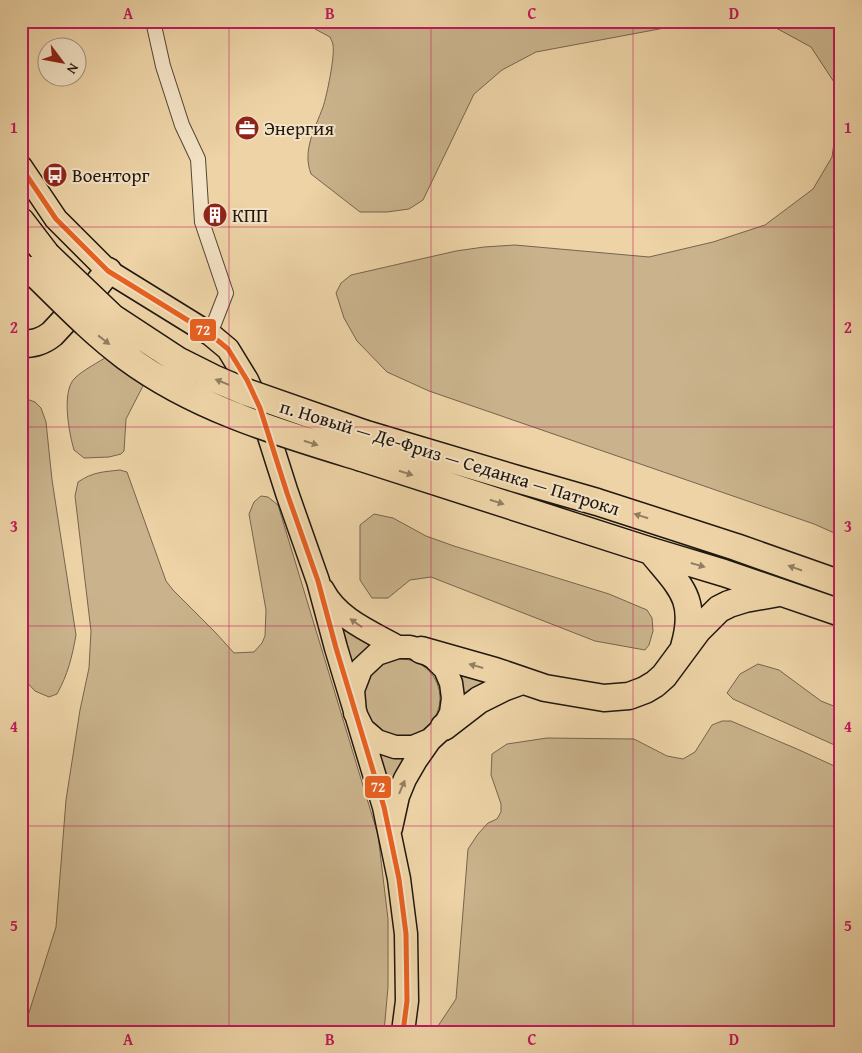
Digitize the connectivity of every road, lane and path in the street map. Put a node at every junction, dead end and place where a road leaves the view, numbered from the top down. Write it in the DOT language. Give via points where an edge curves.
graph roads {
  1 [pos="154,21"];
  2 [pos="21,167"];
  3 [pos="21,221"];
  4 [pos="33,261"];
  5 [pos="108,271"];
  6 [pos="210,334"];
  7 [pos="21,344"];
  8 [pos="364,446"];
  9 [pos="651,551"];
  10 [pos="318,581"];
  11 [pos="841,584"];
  12 [pos="782,592"];
  13 [pos="841,613"];
  14 [pos="410,649"];
  15 [pos="682,652"];
  16 [pos="522,681"];
  17 [pos="355,713"];
  18 [pos="437,733"];
  19 [pos="389,834"];
  20 [pos="403,1032"];
  1 -- 6 [label="street" via="179,116 198,159 202,222 226,293"];
  2 -- 5 [label="main road" via="56,219"];
  3 -- 4 [label="highway, п. Новый — Де-Фриз — Седанка — Патрокл"];
  4 -- 8 [label="highway, п. Новый — Де-Фриз — Седанка — Патрокл, bridge" via="179,361"];
  5 -- 6 [label="main road"];
  5 -- 7 [label="highway" via="52,334 44,340"];
  6 -- 10 [label="main road" via="228,349 248,380"];
  8 -- 9 [label="highway, п. Новый — Де-Фриз — Седанка — Патрокл, one-way"];
  11 -- 8 [label="highway, п. Новый — Де-Фриз — Седанка — Патрокл, one-way" via="736,547 517,479"];
  9 -- 12 [label="highway, п. Новый — Де-Фриз — Седанка — Патрокл, one-way"];
  9 -- 15 [label="highway" via="687,599 689,631"];
  14 -- 10 [label="main road, one-way" via="349,619 327,597"];
  10 -- 17 [label="main road"];
  12 -- 13 [label="highway, п. Новый — Де-Фриз — Седанка — Патрокл"];
  12 -- 15 [label="highway" via="744,599 719,609"];
  16 -- 14 [label="highway, one-way"];
  14 -- 17 [label="main road" via="377,654 361,670 353,690"];
  14 -- 18 [label="main road" via="434,658 445,669 451,683 451,713"];
  15 -- 16 [label="highway" via="656,684 629,696 604,698"];
  16 -- 18 [label="highway" via="479,700"];
  17 -- 18 [label="main road" via="364,729 378,741 395,747 413,747"];
  17 -- 19 [label="main road"];
  19 -- 18 [label="main road, one-way" via="405,779"];
  19 -- 20 [label="main road" via="406,934"];
}
